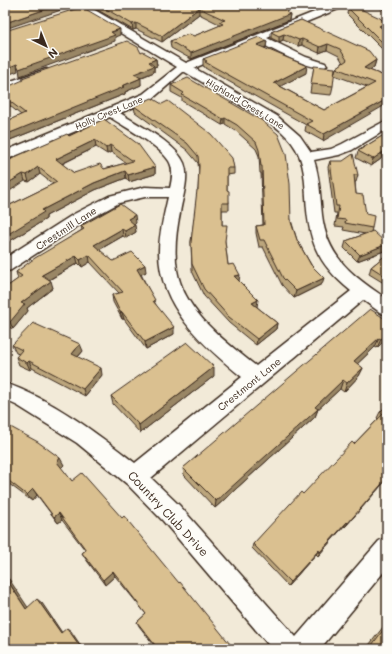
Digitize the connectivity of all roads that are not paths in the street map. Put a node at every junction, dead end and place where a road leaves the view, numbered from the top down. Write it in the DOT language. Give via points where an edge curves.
graph roads {
  1 [pos="346,5"];
  2 [pos="78,9"];
  3 [pos="259,38"];
  4 [pos="136,39"];
  5 [pos="122,44"];
  6 [pos="321,65"];
  7 [pos="56,68"];
  8 [pos="185,68"];
  9 [pos="5,87"];
  10 [pos="111,112"];
  11 [pos="387,124"];
  12 [pos="5,156"];
  13 [pos="307,157"];
  14 [pos="177,192"];
  15 [pos="5,266"];
  16 [pos="362,291"];
  17 [pos="387,308"];
  18 [pos="256,378"];
  19 [pos="5,391"];
  20 [pos="135,477"];
  21 [pos="387,549"];
  22 [pos="289,649"];
  23 [pos="303,649"];
  1 -- 3 [label="street, Holly Crest Lane"];
  2 -- 4 [label="street, Highland Crest Lane"];
  3 -- 6 [label="street" via="302,59"];
  3 -- 8 [label="street, Holly Crest Lane"];
  4 -- 5 [label="street"];
  4 -- 8 [label="street, Highland Crest Lane"];
  7 -- 9 [label="street"];
  8 -- 10 [label="street, Holly Crest Lane" via="173,74 152,94"];
  8 -- 13 [label="street, Highland Crest Lane" via="286,128"];
  10 -- 12 [label="street, Holly Crest Lane"];
  10 -- 14 [label="street" via="160,146 174,159 179,170"];
  11 -- 13 [label="street" via="347,147"];
  13 -- 16 [label="street, Highland Crest Lane" via="311,167 316,224 324,251 338,269"];
  14 -- 15 [label="street, Crestmill Lane" via="145,192 114,200 79,218"];
  14 -- 18 [label="street" via="167,250 174,286 187,313 201,329"];
  16 -- 17 [label="street, Highland Crest Lane"];
  16 -- 18 [label="street, Crestmont Lane"];
  18 -- 20 [label="street, Crestmont Lane"];
  19 -- 20 [label="street, Country Club Drive" via="25,400 84,436"];
  20 -- 22 [label="street, Country Club Drive" via="171,514"];
  21 -- 23 [label="street"];
}
